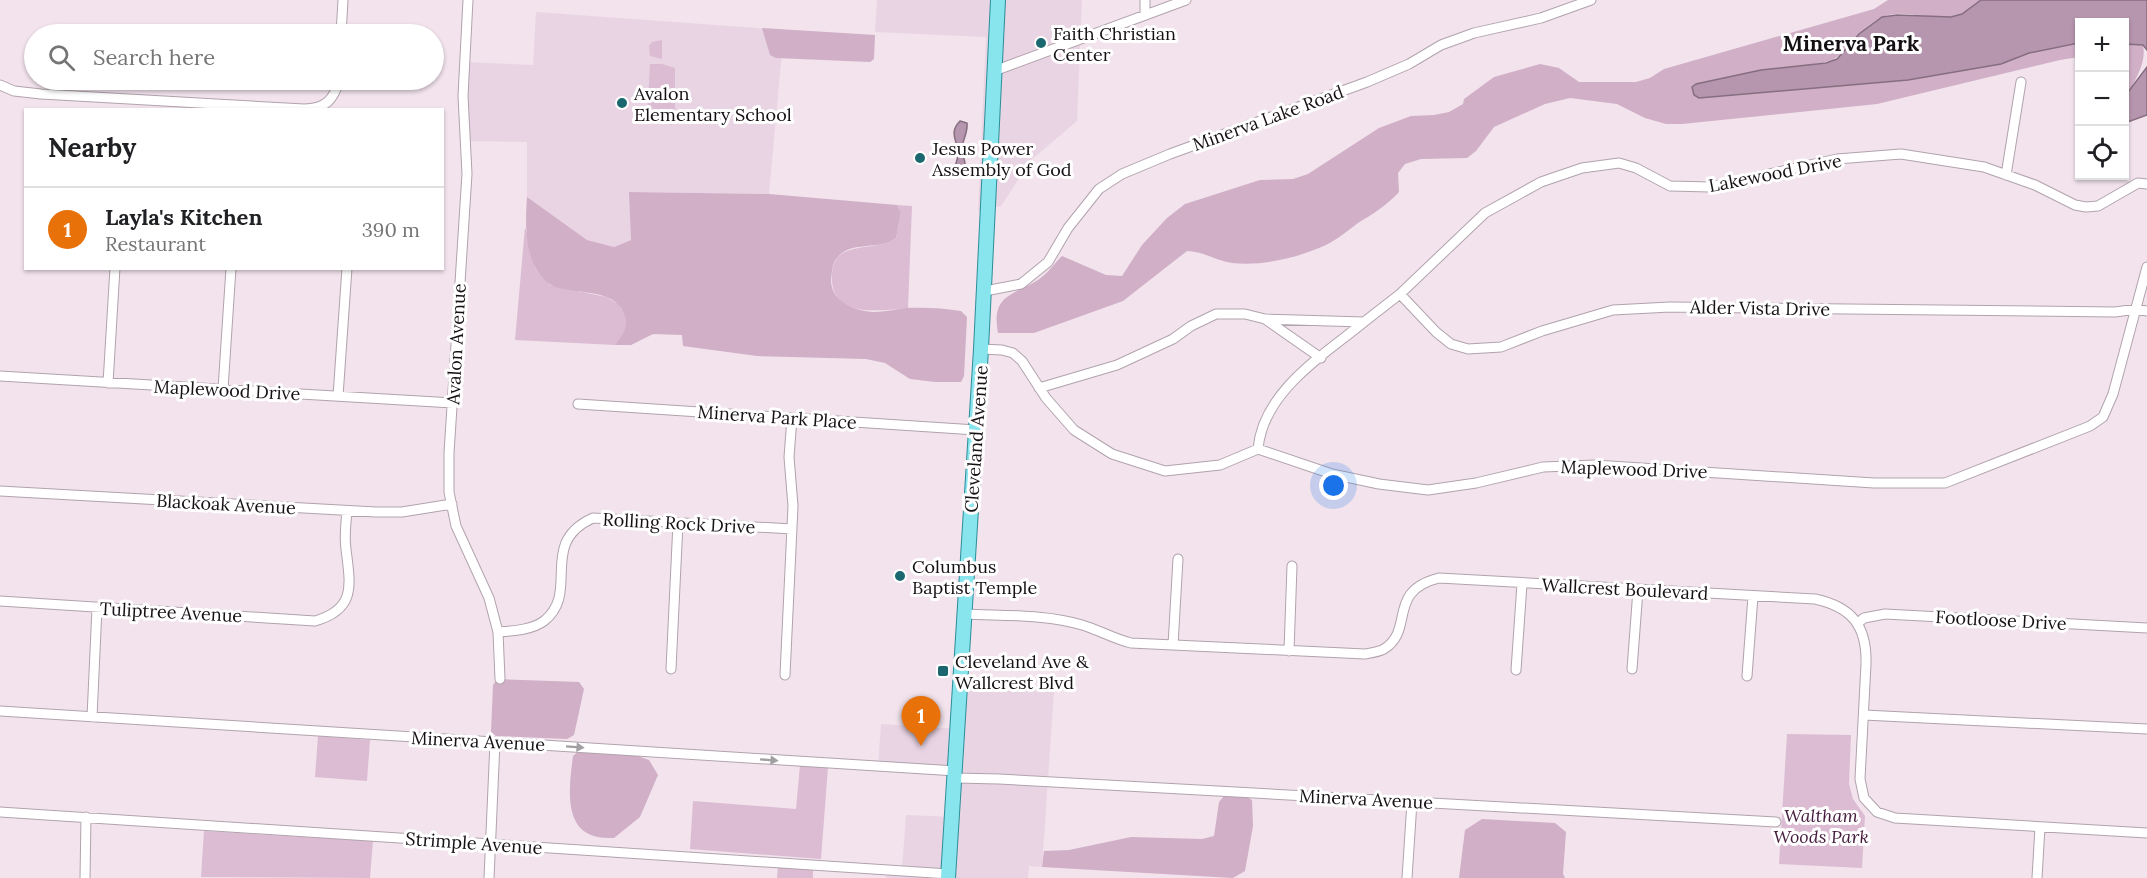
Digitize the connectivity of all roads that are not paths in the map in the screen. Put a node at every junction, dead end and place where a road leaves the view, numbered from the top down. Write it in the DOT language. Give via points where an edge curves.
graph roads {
  1 [pos="343,0"];
  2 [pos="468,0"];
  3 [pos="998,0"];
  4 [pos="1145,0"];
  5 [pos="1186,0"];
  6 [pos="1591,0"];
  7 [pos="1145,15"];
  8 [pos="342,24"];
  9 [pos="994,71"];
  10 [pos="2021,82"];
  11 [pos="0,85"];
  12 [pos="337,90"];
  13 [pos="125,99"];
  14 [pos="124,108"];
  15 [pos="286,108"];
  16 [pos="319,108"];
  17 [pos="2006,175"];
  18 [pos="2147,184"];
  19 [pos="2147,267"];
  20 [pos="115,270"];
  21 [pos="231,270"];
  22 [pos="347,270"];
  23 [pos="984,291"];
  24 [pos="1400,294"];
  25 [pos="2136,309"];
  26 [pos="2147,311"];
  27 [pos="1265,319"];
  28 [pos="1364,322"];
  29 [pos="981,349"];
  30 [pos="1321,358"];
  31 [pos="0,376"];
  32 [pos="108,382"];
  33 [pos="1039,388"];
  34 [pos="223,389"];
  35 [pos="338,396"];
  36 [pos="453,403"];
  37 [pos="578,404"];
  38 [pos="792,418"];
  39 [pos="976,430"];
  40 [pos="1258,449"];
  41 [pos="0,491"];
  42 [pos="452,504"];
  43 [pos="347,511"];
  44 [pos="678,523"];
  45 [pos="792,529"];
  46 [pos="1178,559"];
  47 [pos="1292,566"];
  48 [pos="1522,584"];
  49 [pos="1638,590"];
  50 [pos="1753,596"];
  51 [pos="0,601"];
  52 [pos="97,608"];
  53 [pos="965,614"];
  54 [pos="1858,623"];
  55 [pos="2147,628"];
  56 [pos="498,632"];
  57 [pos="1173,645"];
  58 [pos="1289,651"];
  59 [pos="671,669"];
  60 [pos="1632,669"];
  61 [pos="1516,670"];
  62 [pos="784,675"];
  63 [pos="1747,676"];
  64 [pos="500,679"];
  65 [pos="0,711"];
  66 [pos="1864,715"];
  67 [pos="92,717"];
  68 [pos="2147,729"];
  69 [pos="495,742"];
  70 [pos="956,775"];
  71 [pos="1412,802"];
  72 [pos="0,812"];
  73 [pos="86,818"];
  74 [pos="1776,822"];
  75 [pos="2040,827"];
  76 [pos="2147,833"];
  77 [pos="491,844"];
  78 [pos="949,876"];
  79 [pos="85,878"];
  80 [pos="489,878"];
  81 [pos="1407,878"];
  82 [pos="2037,878"];
  1 -- 8 [label="street"];
  2 -- 36 [label="street, Avalon Avenue" via="463,96 467,174"];
  3 -- 9 [label="main road, Cleveland Avenue"];
  4 -- 7 [label="street"];
  5 -- 7 [label="street"];
  6 -- 23 [label="street, Minerva Lake Road" via="1441,45 1367,82 1122,174 1099,189 1068,228 1048,262 1021,284"];
  7 -- 9 [label="street"];
  9 -- 23 [label="main road, Cleveland Avenue"];
  10 -- 17 [label="street"];
  11 -- 13 [label="street" via="14,91"];
  12 -- 16 [label="street"];
  13 -- 14 [label="street"];
  13 -- 15 [label="street"];
  17 -- 18 [label="street, Lakewood Drive" via="2086,207 2098,206 2138,183"];
  17 -- 24 [label="street, Lakewood Drive" via="1984,167 1901,154 1837,159 1710,187 1670,186 1619,163 1582,168 1541,182 1485,213"];
  19 -- 25 [label="street, Maplewood Drive"];
  20 -- 32 [label="street"];
  21 -- 34 [label="street"];
  22 -- 35 [label="street"];
  23 -- 29 [label="main road, Cleveland Avenue"];
  24 -- 25 [label="street, Alder Vista Drive" via="1436,333 1451,344 1468,349 1501,347 1613,310"];
  24 -- 28 [label="street, Lakewood Drive"];
  25 -- 26 [label="street, Alder Vista Drive"];
  25 -- 40 [label="street, Maplewood Drive" via="2103,417 2091,426 1945,483 1874,483 1595,465 1543,467 1428,490 1332,474"];
  27 -- 28 [label="street"];
  27 -- 30 [label="street"];
  27 -- 33 [label="street" via="1216,314 1117,365"];
  28 -- 30 [label="street, Lakewood Drive"];
  29 -- 33 [label="street" via="1013,353"];
  29 -- 39 [label="main road, Cleveland Avenue"];
  30 -- 40 [label="street, Lakewood Drive" via="1289,384 1270,414"];
  31 -- 32 [label="street, Maplewood Drive"];
  32 -- 34 [label="street, Maplewood Drive"];
  33 -- 40 [label="street" via="1074,430 1112,454 1164,471 1220,465"];
  34 -- 35 [label="street, Maplewood Drive"];
  35 -- 36 [label="street, Maplewood Drive"];
  36 -- 42 [label="street, Avalon Avenue" via="449,453"];
  37 -- 38 [label="street, Minerva Park Place"];
  38 -- 39 [label="street, Minerva Park Place"];
  38 -- 45 [label="street"];
  39 -- 53 [label="main road, Cleveland Avenue"];
  41 -- 43 [label="street, Blackoak Avenue"];
  42 -- 43 [label="street, Blackoak Avenue" via="402,512"];
  42 -- 56 [label="street, Avalon Avenue" via="456,526 489,598"];
  43 -- 52 [label="street, Tuliptree Avenue" via="349,596 328,617 315,621"];
  44 -- 45 [label="street, Rolling Rock Drive"];
  44 -- 56 [label="street, Rolling Rock Drive" via="593,518 578,525 567,538 556,608 542,623"];
  44 -- 59 [label="street"];
  45 -- 62 [label="street"];
  46 -- 57 [label="street"];
  47 -- 58 [label="street"];
  48 -- 49 [label="street, Wallcrest Boulevard"];
  48 -- 58 [label="street, Wallcrest Boulevard" via="1439,578 1424,582 1404,604 1397,636 1384,650 1365,654"];
  48 -- 61 [label="street"];
  49 -- 50 [label="street, Wallcrest Boulevard"];
  49 -- 60 [label="street"];
  50 -- 54 [label="street, Wallcrest Boulevard" via="1831,603"];
  50 -- 63 [label="street"];
  51 -- 52 [label="street, Tuliptree Avenue"];
  52 -- 67 [label="street"];
  53 -- 57 [label="street, Wallcrest Boulevard" via="1063,621 1122,641"];
  53 -- 70 [label="main road, Cleveland Avenue"];
  54 -- 55 [label="street, Footloose Drive" via="1885,614"];
  54 -- 66 [label="street" via="1867,651"];
  56 -- 64 [label="street, Avalon Avenue"];
  57 -- 58 [label="street, Wallcrest Boulevard"];
  65 -- 67 [label="street, Minerva Avenue"];
  66 -- 68 [label="street"];
  66 -- 75 [label="street" via="1860,779 1864,798 1877,812 1895,818"];
  67 -- 69 [label="street, Minerva Avenue"];
  69 -- 70 [label="street, Minerva Avenue, one-way"];
  69 -- 77 [label="street"];
  70 -- 71 [label="street, Minerva Avenue"];
  70 -- 78 [label="main road, Cleveland Avenue"];
  71 -- 74 [label="street, Minerva Avenue"];
  71 -- 81 [label="street"];
  72 -- 73 [label="street, Strimple Avenue"];
  73 -- 77 [label="street, Strimple Avenue"];
  73 -- 79 [label="street"];
  75 -- 76 [label="street"];
  75 -- 82 [label="street"];
  77 -- 78 [label="street, Strimple Avenue"];
  77 -- 80 [label="street"];
}
